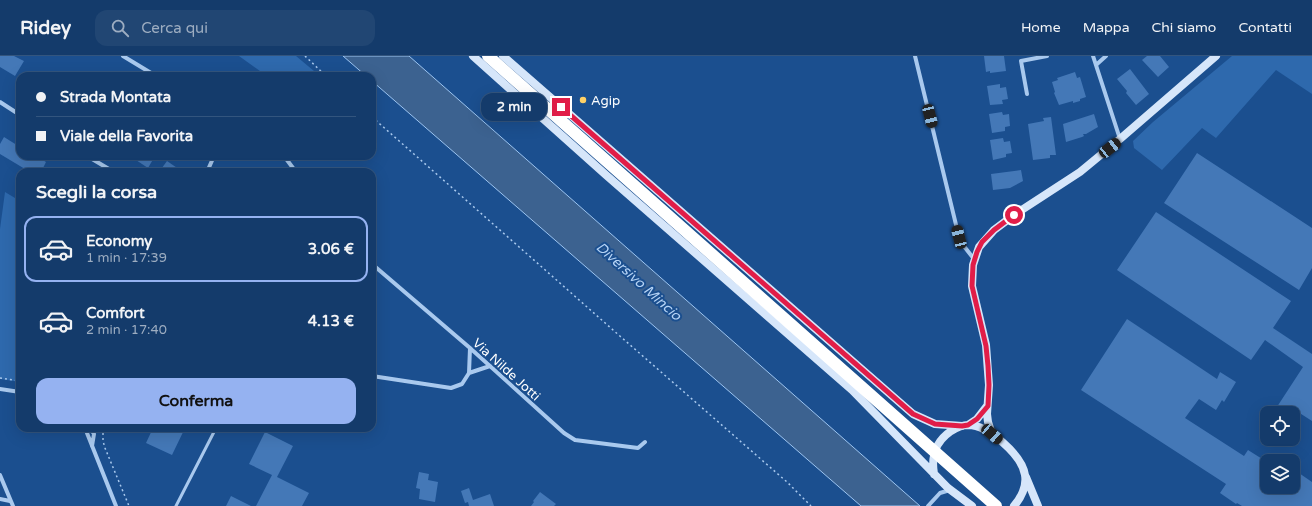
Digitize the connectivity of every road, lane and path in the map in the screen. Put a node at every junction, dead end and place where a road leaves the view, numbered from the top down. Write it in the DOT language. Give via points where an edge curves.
graph roads {
  1 [pos="123,56"];
  2 [pos="305,56"];
  3 [pos="473,56"];
  4 [pos="488,56"];
  5 [pos="503,56"];
  6 [pos="915,56"];
  7 [pos="1047,56"];
  8 [pos="1093,56"];
  9 [pos="1106,56"];
  10 [pos="1216,56"];
  11 [pos="1024,58"];
  12 [pos="1096,65"];
  13 [pos="149,72"];
  14 [pos="322,72"];
  15 [pos="1027,94"];
  16 [pos="0,102"];
  17 [pos="16,112"];
  18 [pos="376,121"];
  19 [pos="1120,139"];
  20 [pos="94,160"];
  21 [pos="108,168"];
  22 [pos="974,259"];
  23 [pos="376,267"];
  24 [pos="470,348"];
  25 [pos="490,366"];
  26 [pos="469,373"];
  27 [pos="376,377"];
  28 [pos="0,378"];
  29 [pos="16,380"];
  30 [pos="0,389"];
  31 [pos="16,391"];
  32 [pos="988,406"];
  33 [pos="965,425"];
  34 [pos="86,432"];
  35 [pos="103,432"];
  36 [pos="214,432"];
  37 [pos="94,434"];
  38 [pos="992,434"];
  39 [pos="646,442"];
  40 [pos="92,447"];
  41 [pos="0,474"];
  42 [pos="934,474"];
  43 [pos="1025,476"];
  44 [pos="941,481"];
  45 [pos="951,490"];
  46 [pos="940,493"];
  47 [pos="0,499"];
  48 [pos="10,500"];
  49 [pos="13,506"];
  50 [pos="116,506"];
  51 [pos="129,506"];
  52 [pos="176,506"];
  53 [pos="811,506"];
  54 [pos="928,506"];
  55 [pos="972,506"];
  56 [pos="996,506"];
  57 [pos="1014,506"];
  58 [pos="1038,506"];
  1 -- 13 [label="street"];
  2 -- 14 [label="path"];
  3 -- 42 [label="main road" via="852,390"];
  4 -- 56 [label="highway"];
  5 -- 33 [label="main road" via="913,414 935,424"];
  6 -- 22 [label="street" via="959,237"];
  7 -- 11 [label="street"];
  8 -- 12 [label="street"];
  9 -- 12 [label="street"];
  10 -- 19 [label="main road"];
  11 -- 15 [label="street" via="1021,61"];
  12 -- 19 [label="street"];
  16 -- 17 [label="street"];
  18 -- 53 [label="path" via="787,482"];
  19 -- 22 [label="main road" via="1080,172 994,230 982,242"];
  20 -- 21 [label="street"];
  22 -- 32 [label="main road" via="972,286 987,352"];
  23 -- 24 [label="street, Via Nilde Jotti"];
  24 -- 25 [label="street, Via Nilde Jotti"];
  24 -- 26 [label="street"];
  25 -- 26 [label="street"];
  25 -- 39 [label="street, Via Nilde Jotti" via="575,440 638,448"];
  26 -- 27 [label="street" via="462,384 451,388"];
  28 -- 29 [label="path"];
  30 -- 31 [label="street"];
  32 -- 33 [label="main road" via="977,419"];
  32 -- 38 [label="main road" via="988,422"];
  33 -- 38 [label="main road" via="979,427"];
  33 -- 42 [label="main road" via="948,433 939,442 932,462"];
  34 -- 40 [label="street"];
  35 -- 51 [label="path" via="105,448"];
  36 -- 52 [label="lane"];
  37 -- 40 [label="street"];
  38 -- 43 [label="main road" via="1015,456"];
  40 -- 50 [label="street"];
  41 -- 48 [label="street"];
  42 -- 44 [label="main road"];
  43 -- 57 [label="main road" via="1025,485"];
  43 -- 58 [label="main road"];
  44 -- 45 [label="main road"];
  44 -- 46 [label="street"];
  45 -- 46 [label="street"];
  45 -- 55 [label="main road"];
  46 -- 54 [label="street"];
  47 -- 48 [label="street"];
  48 -- 49 [label="street"];
}
